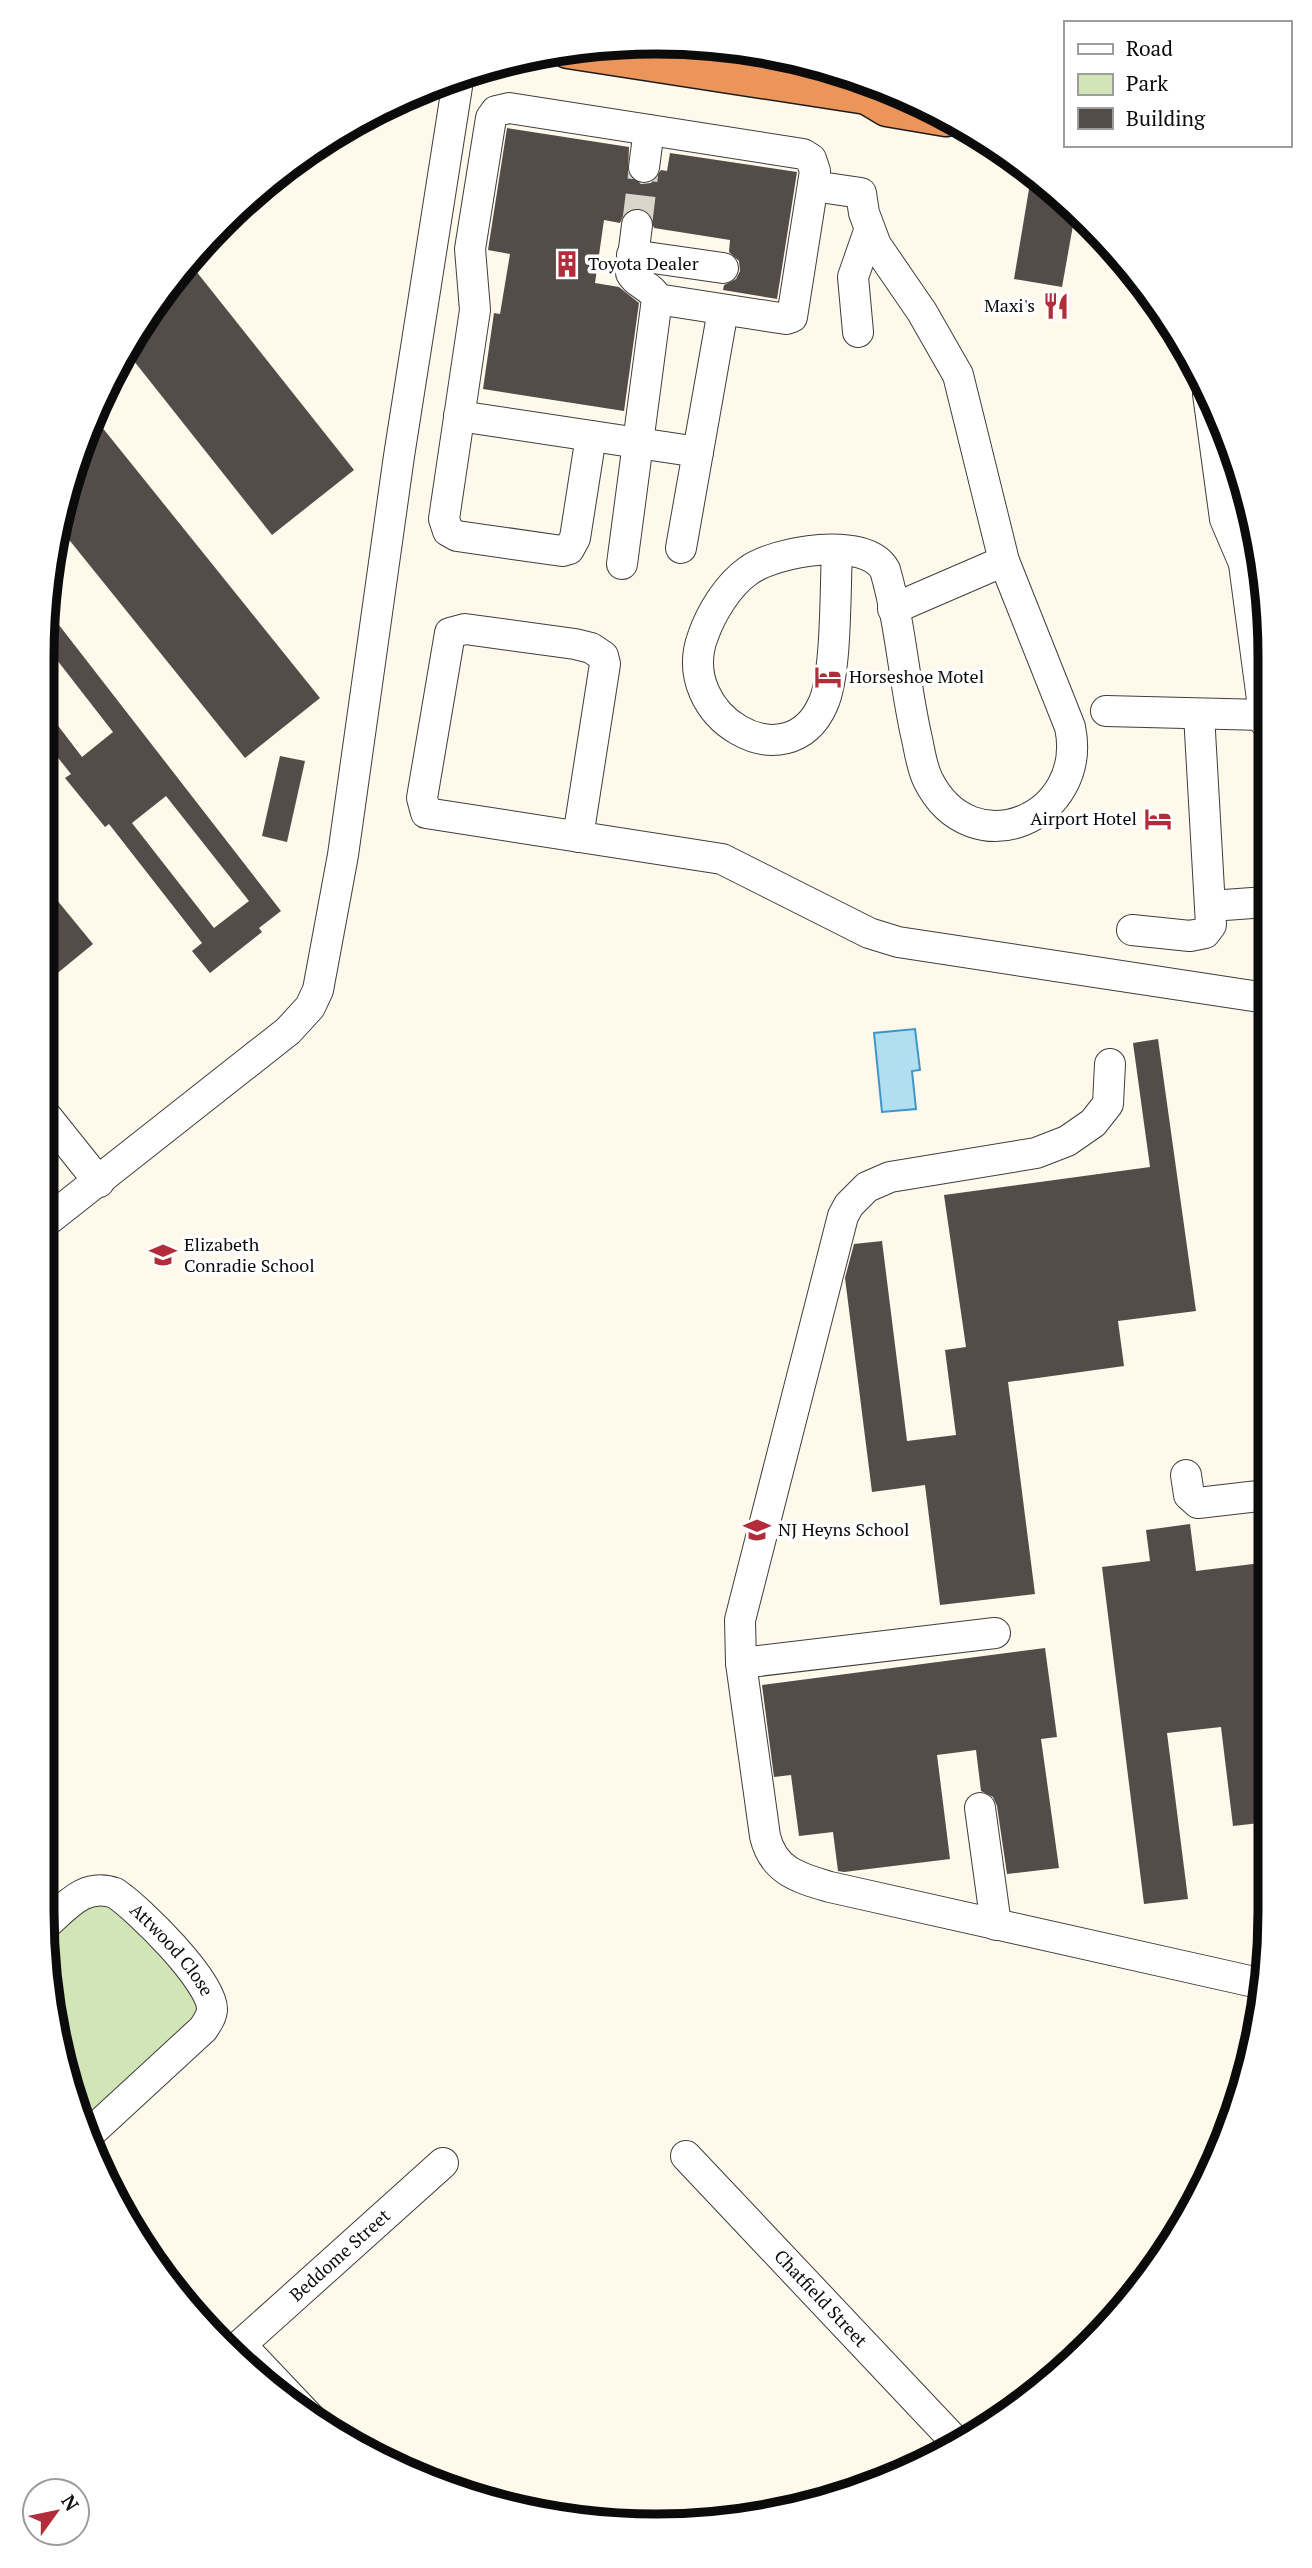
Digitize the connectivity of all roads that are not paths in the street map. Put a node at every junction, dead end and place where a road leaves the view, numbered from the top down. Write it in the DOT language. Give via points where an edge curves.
graph roads {
  1 [pos="618,56"];
  2 [pos="457,88"];
  3 [pos="858,90"];
  4 [pos="880,98"];
  5 [pos="911,111"];
  6 [pos="649,130"];
  7 [pos="644,167"];
  8 [pos="813,186"];
  9 [pos="636,225"];
  10 [pos="869,231"];
  11 [pos="632,256"];
  12 [pos="723,268"];
  13 [pos="657,299"];
  14 [pos="723,310"];
  15 [pos="858,332"];
  16 [pos="459,416"];
  17 [pos="591,436"];
  18 [pos="640,443"];
  19 [pos="698,452"];
  20 [pos="1243,527"];
  21 [pos="681,548"];
  22 [pos="837,551"];
  23 [pos="1004,561"];
  24 [pos="622,564"];
  25 [pos="893,609"];
  26 [pos="1258,667"];
  27 [pos="1106,711"];
  28 [pos="1199,714"];
  29 [pos="1258,718"];
  30 [pos="578,837"];
  31 [pos="1258,903"];
  32 [pos="1211,906"];
  33 [pos="1132,930"];
  34 [pos="1258,997"];
  35 [pos="1110,1064"];
  36 [pos="54,1126"];
  37 [pos="99,1182"];
  38 [pos="54,1216"];
  39 [pos="1186,1475"];
  40 [pos="1258,1496"];
  41 [pos="995,1633"];
  42 [pos="741,1663"];
  43 [pos="980,1808"];
  44 [pos="54,1917"];
  45 [pos="996,1925"];
  46 [pos="1254,1982"];
  47 [pos="95,2129"];
  48 [pos="686,2156"];
  49 [pos="443,2163"];
  50 [pos="239,2347"];
  51 [pos="951,2436"];
  1 -- 3 [label="highway"];
  2 -- 37 [label="street" via="323,975 301,1019"];
  4 -- 5 [label="highway" via="887,107"];
  6 -- 7 [label="street"];
  6 -- 8 [label="street" via="803,153 815,164"];
  6 -- 16 [label="street" via="509,108 493,114 470,248 475,310"];
  8 -- 10 [label="street" via="861,192"];
  8 -- 14 [label="street" via="792,317"];
  9 -- 11 [label="street"];
  10 -- 15 [label="street" via="853,277"];
  10 -- 23 [label="street" via="952,362"];
  11 -- 12 [label="street"];
  11 -- 13 [label="street" via="632,276 652,289"];
  13 -- 14 [label="street"];
  13 -- 18 [label="street"];
  14 -- 19 [label="street"];
  16 -- 17 [label="street"];
  16 -- 17 [label="street" via="444,519 448,531 457,536 569,549 575,537"];
  17 -- 18 [label="street"];
  18 -- 19 [label="street"];
  18 -- 24 [label="street"];
  19 -- 21 [label="street"];
  20 -- 26 [label="street"];
  22 -- 22 [label="street" via="829,683 820,710 805,730 790,738 767,740 740,731 717,713 701,690 696,663 703,635 730,589 749,570 788,554"];
  22 -- 25 [label="street" via="864,552 881,564"];
  23 -- 25 [label="street"];
  23 -- 25 [label="street" via="1070,727 1074,754 1060,793 1021,821 993,828 968,821 945,805 928,780"];
  27 -- 28 [label="street"];
  28 -- 29 [label="street"];
  28 -- 32 [label="street"];
  30 -- 30 [label="street" via="431,815 423,810 450,633 465,629 575,644 603,656"];
  30 -- 34 [label="street" via="722,859 861,929 898,942"];
  31 -- 32 [label="street"];
  32 -- 33 [label="street" via="1211,925 1202,934"];
  35 -- 42 [label="street" via="1111,1096 1105,1110 1067,1141 1036,1153 890,1177 867,1187 849,1205 838,1228 743,1603"];
  36 -- 37 [label="street"];
  37 -- 38 [label="street"];
  39 -- 40 [label="street" via="1189,1495 1198,1503"];
  41 -- 42 [label="street"];
  42 -- 45 [label="street" via="765,1836 779,1866 830,1887"];
  43 -- 45 [label="street"];
  44 -- 47 [label="street, Attwood Close" via="85,1891 99,1888 116,1893 196,1975 210,2000 210,2016 203,2029"];
  45 -- 46 [label="street"];
  48 -- 51 [label="street, Chatfield Street"];
  49 -- 50 [label="street, Beddome Street"];
}
